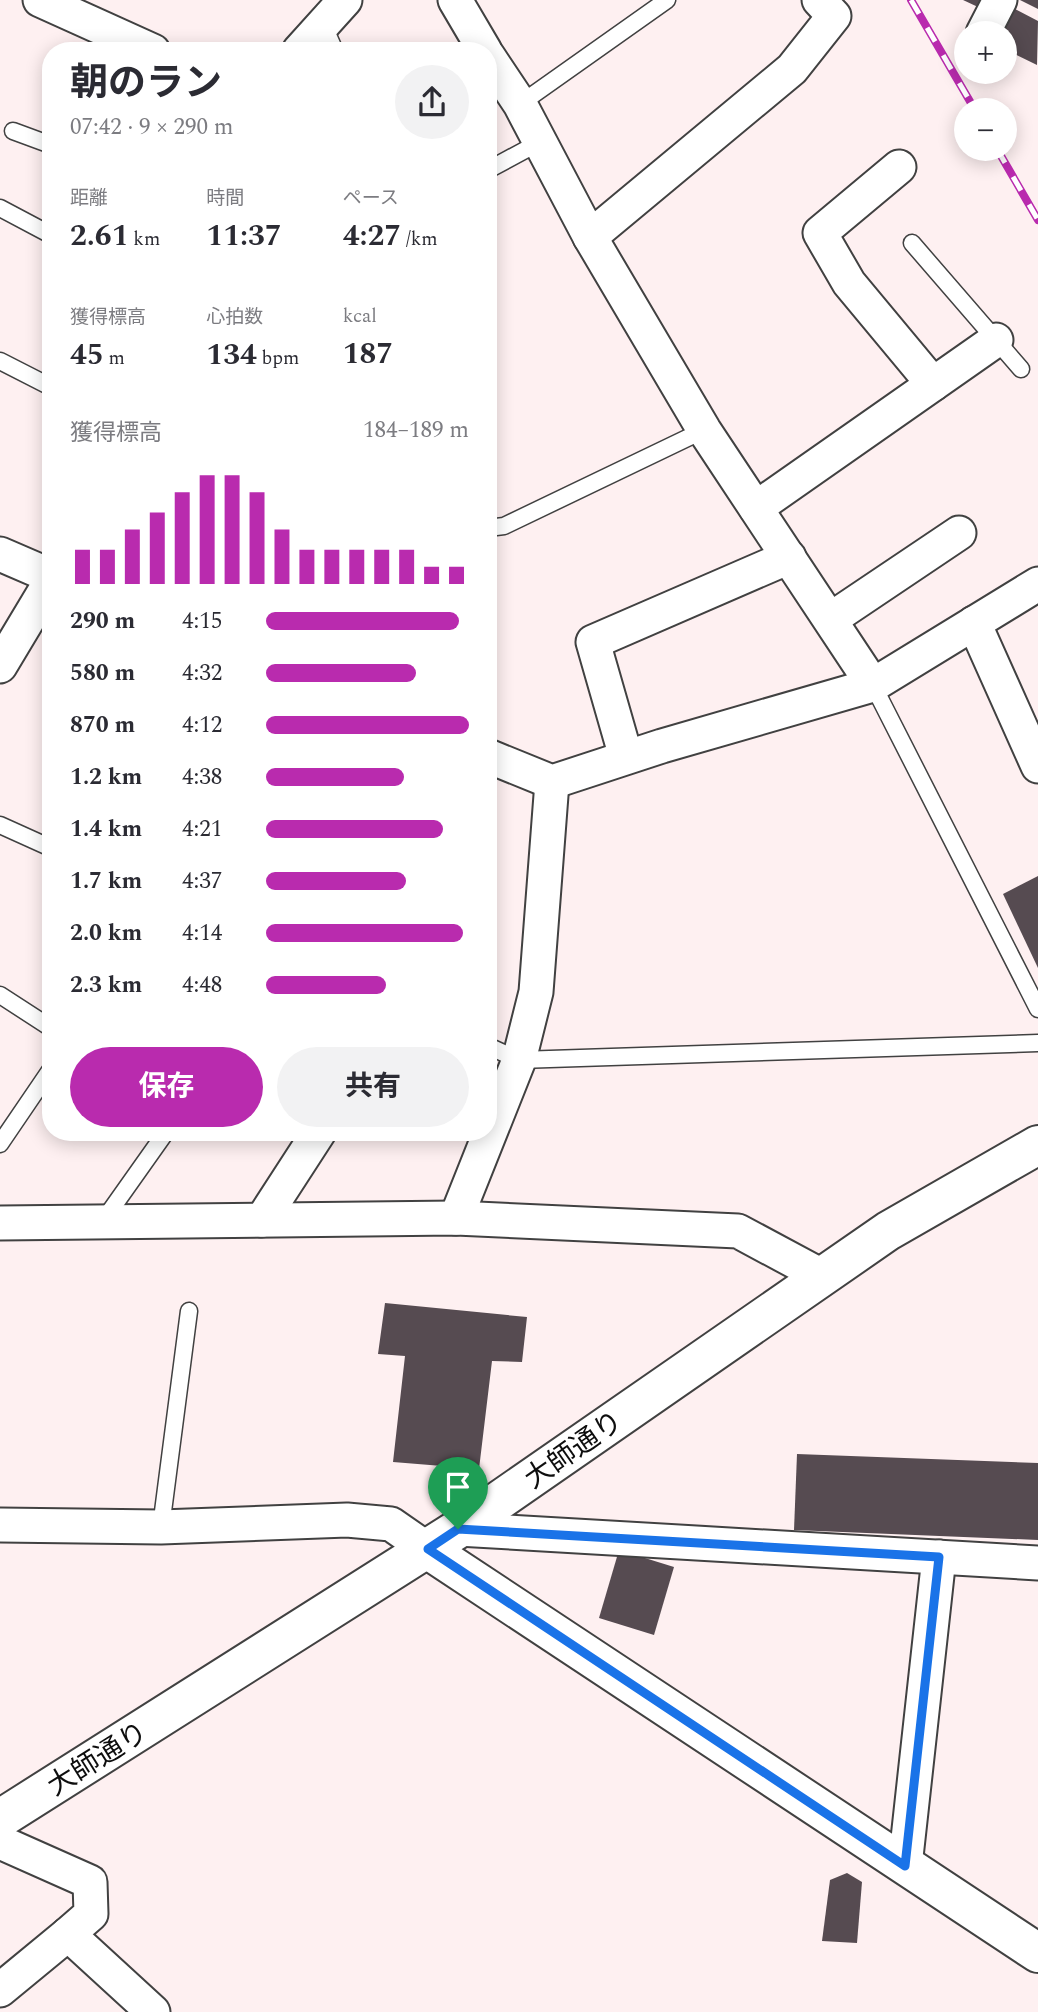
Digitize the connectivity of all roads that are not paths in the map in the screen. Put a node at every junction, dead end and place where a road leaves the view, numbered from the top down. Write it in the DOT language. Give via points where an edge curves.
graph roads {
  1 [pos="40,0"];
  2 [pos="455,0"];
  3 [pos="667,0"];
  4 [pos="819,0"];
  5 [pos="1000,0"];
  6 [pos="989,21"];
  7 [pos="335,25"];
  8 [pos="133,42"];
  9 [pos="311,42"];
  10 [pos="480,42"];
  11 [pos="497,70"];
  12 [pos="520,104"];
  13 [pos="13,131"];
  14 [pos="42,142"];
  15 [pos="540,142"];
  16 [pos="497,165"];
  17 [pos="899,167"];
  18 [pos="0,208"];
  19 [pos="42,230"];
  20 [pos="590,237"];
  21 [pos="912,243"];
  22 [pos="996,340"];
  23 [pos="0,361"];
  24 [pos="1021,369"];
  25 [pos="42,382"];
  26 [pos="933,384"];
  27 [pos="704,430"];
  28 [pos="756,508"];
  29 [pos="497,527"];
  30 [pos="959,533"];
  31 [pos="0,554"];
  32 [pos="789,557"];
  33 [pos="42,574"];
  34 [pos="1038,584"];
  35 [pos="42,594"];
  36 [pos="831,619"];
  37 [pos="974,623"];
  38 [pos="0,666"];
  39 [pos="873,685"];
  40 [pos="626,757"];
  41 [pos="497,760"];
  42 [pos="1038,766"];
  43 [pos="552,782"];
  44 [pos="0,825"];
  45 [pos="42,844"];
  46 [pos="0,995"];
  47 [pos="1038,1009"];
  48 [pos="42,1022"];
  49 [pos="1038,1043"];
  50 [pos="497,1050"];
  51 [pos="519,1060"];
  52 [pos="42,1082"];
  53 [pos="497,1115"];
  54 [pos="160,1141"];
  55 [pos="313,1141"];
  56 [pos="487,1141"];
  57 [pos="0,1144"];
  58 [pos="1038,1146"];
  59 [pos="456,1218"];
  60 [pos="262,1220"];
  61 [pos="102,1222"];
  62 [pos="0,1223"];
  63 [pos="822,1276"];
  64 [pos="189,1311"];
  65 [pos="0,1525"];
  66 [pos="161,1527"];
  67 [pos="443,1539"];
  68 [pos="939,1557"];
  69 [pos="1038,1563"];
  70 [pos="0,1819"];
  71 [pos="0,1842"];
  72 [pos="905,1866"];
  73 [pos="68,1934"];
  74 [pos="1038,1953"];
  75 [pos="0,1990"];
  76 [pos="153,2012"];
  1 -- 8 [label="street"];
  2 -- 10 [label="street"];
  3 -- 12 [label="lane"];
  4 -- 20 [label="street" via="834,16 792,69"];
  5 -- 6 [label="street"];
  7 -- 9 [label="street"];
  11 -- 12 [label="street"];
  12 -- 15 [label="street"];
  13 -- 14 [label="lane"];
  15 -- 16 [label="lane"];
  15 -- 20 [label="street"];
  17 -- 26 [label="street" via="820,233 849,283"];
  18 -- 19 [label="lane"];
  20 -- 27 [label="street"];
  21 -- 22 [label="lane"];
  22 -- 24 [label="lane"];
  22 -- 26 [label="street"];
  23 -- 25 [label="lane"];
  26 -- 28 [label="street"];
  27 -- 28 [label="street"];
  27 -- 29 [label="lane"];
  28 -- 32 [label="street"];
  30 -- 36 [label="street"];
  31 -- 33 [label="street"];
  32 -- 36 [label="street"];
  32 -- 40 [label="street" via="593,642"];
  34 -- 37 [label="street"];
  35 -- 38 [label="street"];
  36 -- 39 [label="street"];
  37 -- 39 [label="street"];
  37 -- 42 [label="street"];
  39 -- 40 [label="street"];
  39 -- 47 [label="lane"];
  40 -- 43 [label="street"];
  41 -- 43 [label="street"];
  43 -- 51 [label="street" via="536,992"];
  44 -- 45 [label="lane"];
  46 -- 48 [label="lane"];
  49 -- 51 [label="lane"];
  50 -- 51 [label="lane"];
  51 -- 53 [label="street"];
  52 -- 57 [label="lane"];
  54 -- 61 [label="lane"];
  55 -- 60 [label="street"];
  56 -- 59 [label="street"];
  58 -- 63 [label="street, 大師通り" via="887,1231"];
  59 -- 60 [label="street"];
  59 -- 63 [label="street" via="738,1231"];
  60 -- 61 [label="street"];
  61 -- 62 [label="street"];
  63 -- 67 [label="street, 大師通り"];
  64 -- 66 [label="lane"];
  65 -- 66 [label="street"];
  66 -- 67 [label="street" via="347,1520 391,1524"];
  67 -- 68 [label="street"];
  67 -- 70 [label="street, 大師通り"];
  67 -- 72 [label="street"];
  68 -- 69 [label="street"];
  68 -- 72 [label="street"];
  71 -- 73 [label="street" via="90,1882 91,1914"];
  72 -- 74 [label="street"];
  73 -- 75 [label="street"];
  73 -- 76 [label="street"];
}
